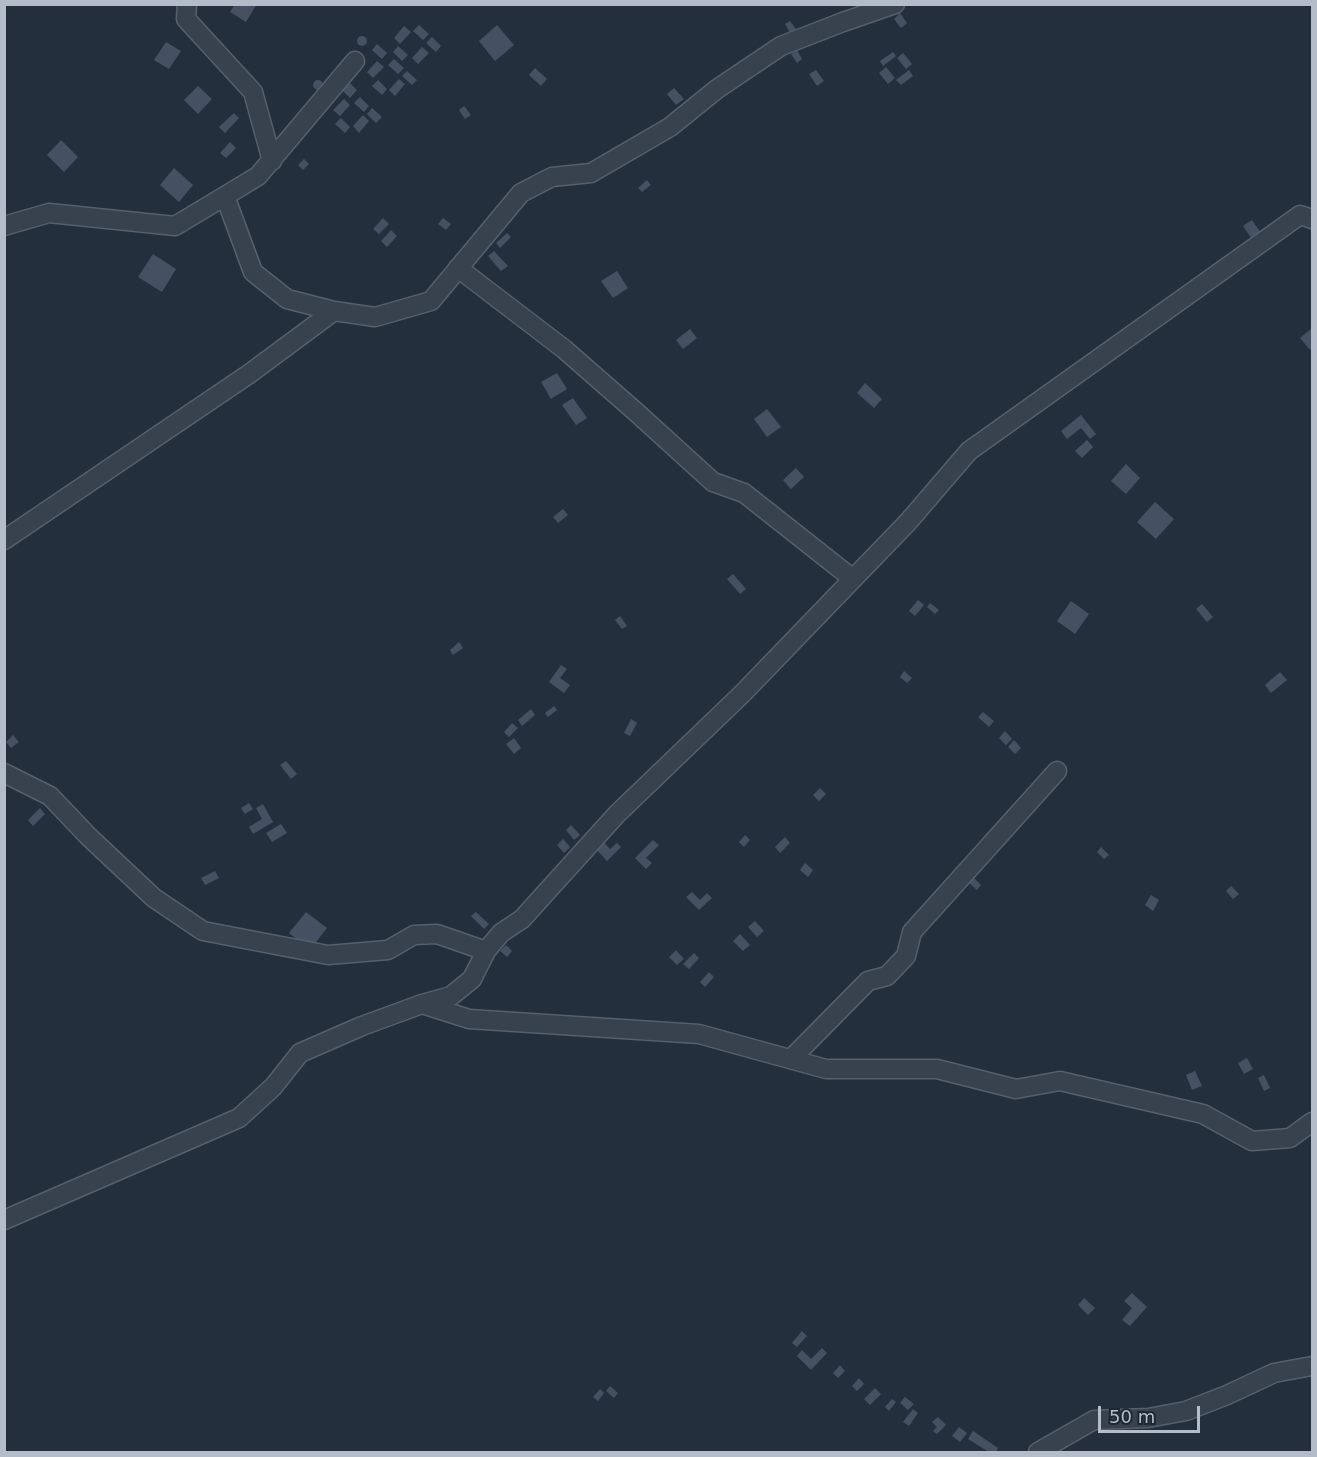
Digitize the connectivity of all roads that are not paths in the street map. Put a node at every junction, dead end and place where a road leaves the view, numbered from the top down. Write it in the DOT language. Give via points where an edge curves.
graph roads {
  1 [pos="187,4"];
  2 [pos="895,4"];
  3 [pos="355,61"];
  4 [pos="272,161"];
  5 [pos="225,196"];
  6 [pos="1312,219"];
  7 [pos="4,225"];
  8 [pos="458,268"];
  9 [pos="334,311"];
  10 [pos="4,540"];
  11 [pos="853,579"];
  12 [pos="1057,771"];
  13 [pos="4,773"];
  14 [pos="486,951"];
  15 [pos="422,1004"];
  16 [pos="791,1059"];
  17 [pos="1312,1122"];
  18 [pos="4,1220"];
  19 [pos="1312,1366"];
  20 [pos="1038,1452"];
  1 -- 4 [label="street" via="186,19 253,92"];
  2 -- 8 [label="street" via="781,46 670,127 591,173 552,177 521,193"];
  3 -- 4 [label="street"];
  4 -- 5 [label="street" via="258,177"];
  5 -- 7 [label="street" via="175,226 49,213"];
  5 -- 9 [label="street" via="253,272 287,299"];
  6 -- 11 [label="street" via="1300,215 969,451 909,522"];
  8 -- 9 [label="street" via="431,301 375,316"];
  8 -- 11 [label="street" via="564,349 713,482 744,493"];
  9 -- 10 [label="street" via="249,374"];
  11 -- 14 [label="street" via="742,694 617,814 522,919 501,933"];
  12 -- 16 [label="street" via="912,932 906,956 900,963 887,976 868,981"];
  13 -- 14 [label="street" via="50,796 154,898 203,931 328,955 388,950 414,935 437,934"];
  14 -- 15 [label="street" via="472,979 451,996"];
  15 -- 16 [label="street" via="469,1019 699,1034"];
  15 -- 18 [label="street" via="300,1053 273,1087 239,1118"];
  16 -- 17 [label="street" via="826,1069 937,1069 1016,1089 1060,1081 1203,1114 1252,1141 1290,1138"];
  19 -- 20 [label="street" via="1274,1373 1186,1411 1148,1418 1094,1420"];
}
